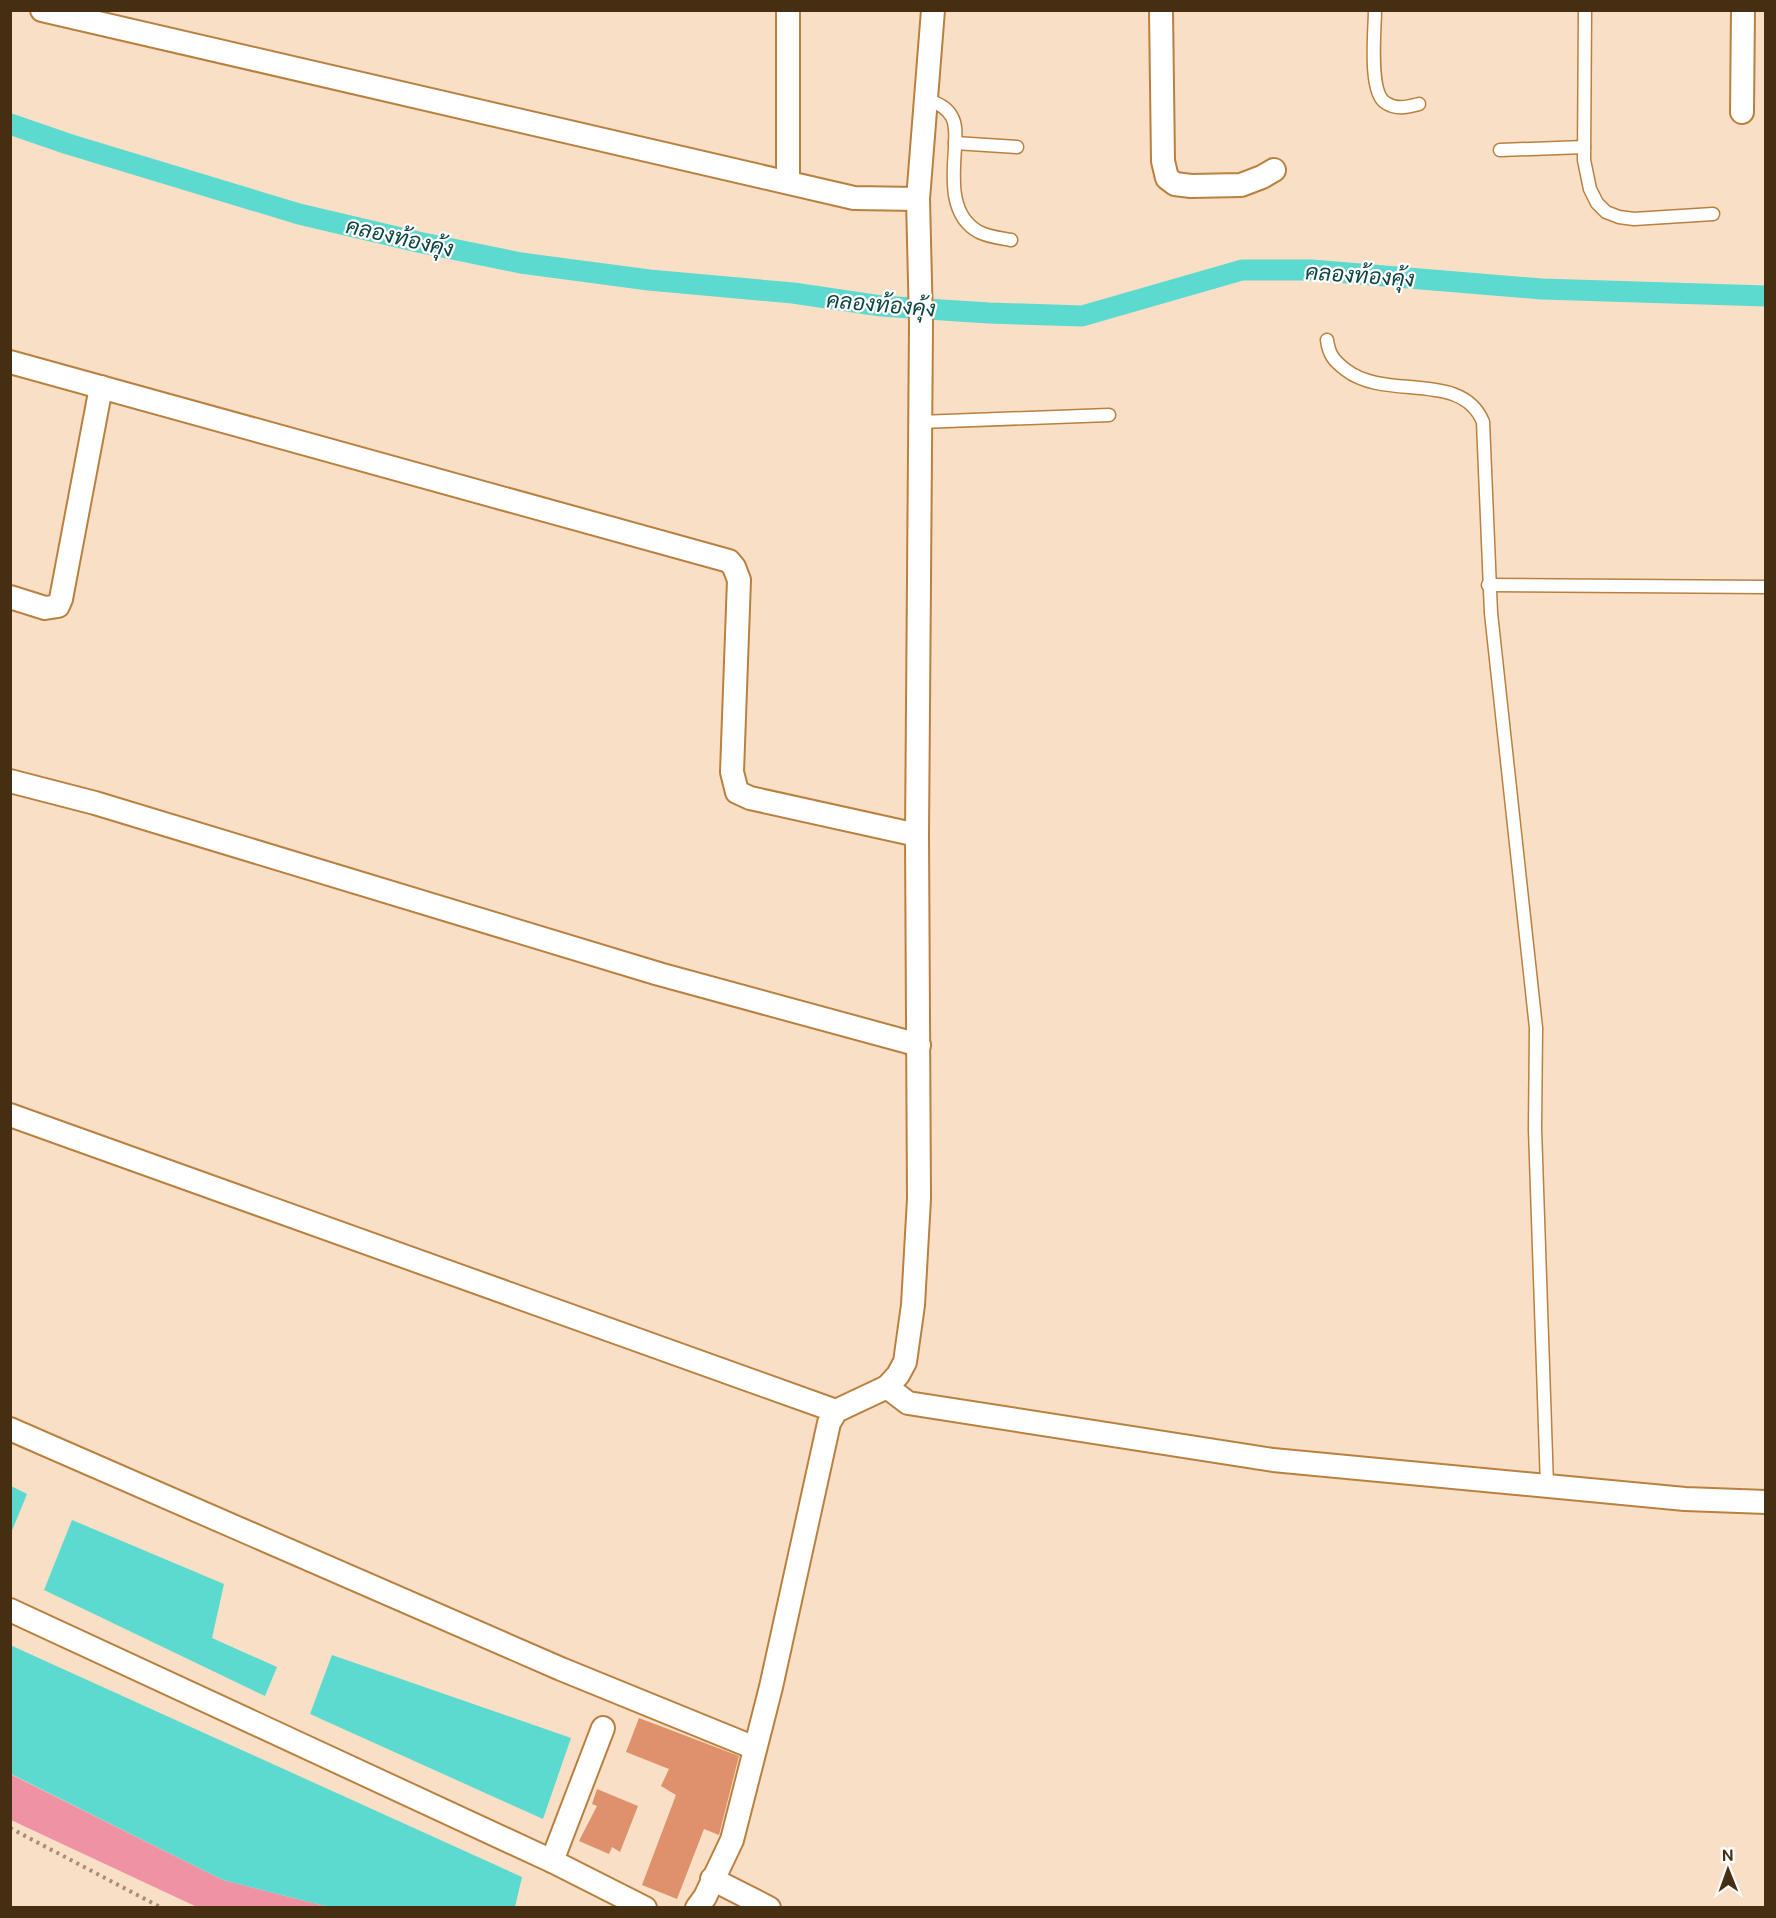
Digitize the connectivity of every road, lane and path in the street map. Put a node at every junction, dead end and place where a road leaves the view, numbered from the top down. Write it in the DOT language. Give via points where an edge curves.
graph roads {
  1 [pos="42,10"];
  2 [pos="788,10"];
  3 [pos="933,10"];
  4 [pos="1161,10"];
  5 [pos="1375,10"];
  6 [pos="1585,10"];
  7 [pos="1743,10"];
  8 [pos="75,14"];
  9 [pos="926,99"];
  10 [pos="1419,104"];
  11 [pos="1742,112"];
  12 [pos="955,143"];
  13 [pos="1017,147"];
  14 [pos="1584,147"];
  15 [pos="1500,150"];
  16 [pos="1274,170"];
  17 [pos="788,182"];
  18 [pos="918,199"];
  19 [pos="1713,214"];
  20 [pos="1011,240"];
  21 [pos="1327,340"];
  22 [pos="10,362"];
  23 [pos="101,387"];
  24 [pos="1109,416"];
  25 [pos="920,422"];
  26 [pos="1488,585"];
  27 [pos="1766,587"];
  28 [pos="10,597"];
  29 [pos="10,781"];
  30 [pos="917,835"];
  31 [pos="919,1045"];
  32 [pos="10,1115"];
  33 [pos="887,1387"];
  34 [pos="836,1411"];
  35 [pos="10,1429"];
  36 [pos="1547,1486"];
  37 [pos="1766,1502"];
  38 [pos="10,1610"];
  39 [pos="603,1728"];
  40 [pos="755,1748"];
  41 [pos="10,1828"];
  42 [pos="552,1861"];
  43 [pos="709,1898"];
  44 [pos="162,1908"];
  45 [pos="645,1908"];
  46 [pos="769,1908"];
  1 -- 8 [label="street"];
  2 -- 17 [label="street"];
  3 -- 9 [label="street"];
  4 -- 16 [label="street" via="1163,161 1167,178 1175,184 1191,186 1241,185"];
  5 -- 10 [label="lane" via="1377,92 1385,103 1401,108"];
  6 -- 14 [label="lane"];
  7 -- 11 [label="street"];
  8 -- 17 [label="street"];
  9 -- 12 [label="lane" via="944,107 952,118"];
  9 -- 18 [label="street"];
  12 -- 13 [label="lane"];
  12 -- 20 [label="lane" via="955,195 959,211 978,231"];
  14 -- 15 [label="lane"];
  14 -- 19 [label="lane" via="1590,189 1606,212 1634,219"];
  17 -- 18 [label="street" via="854,198"];
  18 -- 25 [label="street"];
  21 -- 26 [label="lane" via="1335,361 1352,375 1374,384 1448,392 1479,412 1484,440"];
  22 -- 23 [label="street"];
  23 -- 28 [label="street" via="58,606 51,608"];
  23 -- 30 [label="street" via="729,561 739,580 732,772 737,792"];
  24 -- 25 [label="lane"];
  25 -- 30 [label="street"];
  26 -- 27 [label="lane"];
  26 -- 36 [label="lane" via="1536,1028 1535,1129"];
  29 -- 31 [label="street" via="95,803 659,974"];
  30 -- 31 [label="street"];
  31 -- 33 [label="street" via="919,1199 913,1305 904,1362"];
  32 -- 34 [label="street"];
  33 -- 34 [label="street"];
  33 -- 36 [label="street" via="908,1402 1273,1460"];
  34 -- 40 [label="street" via="829,1423"];
  35 -- 40 [label="street" via="561,1669"];
  36 -- 37 [label="street"];
  38 -- 42 [label="street"];
  39 -- 42 [label="street"];
  40 -- 43 [label="street" via="732,1840"];
  41 -- 44 [label="path"];
  42 -- 45 [label="street"];
  43 -- 46 [label="street"];
}
